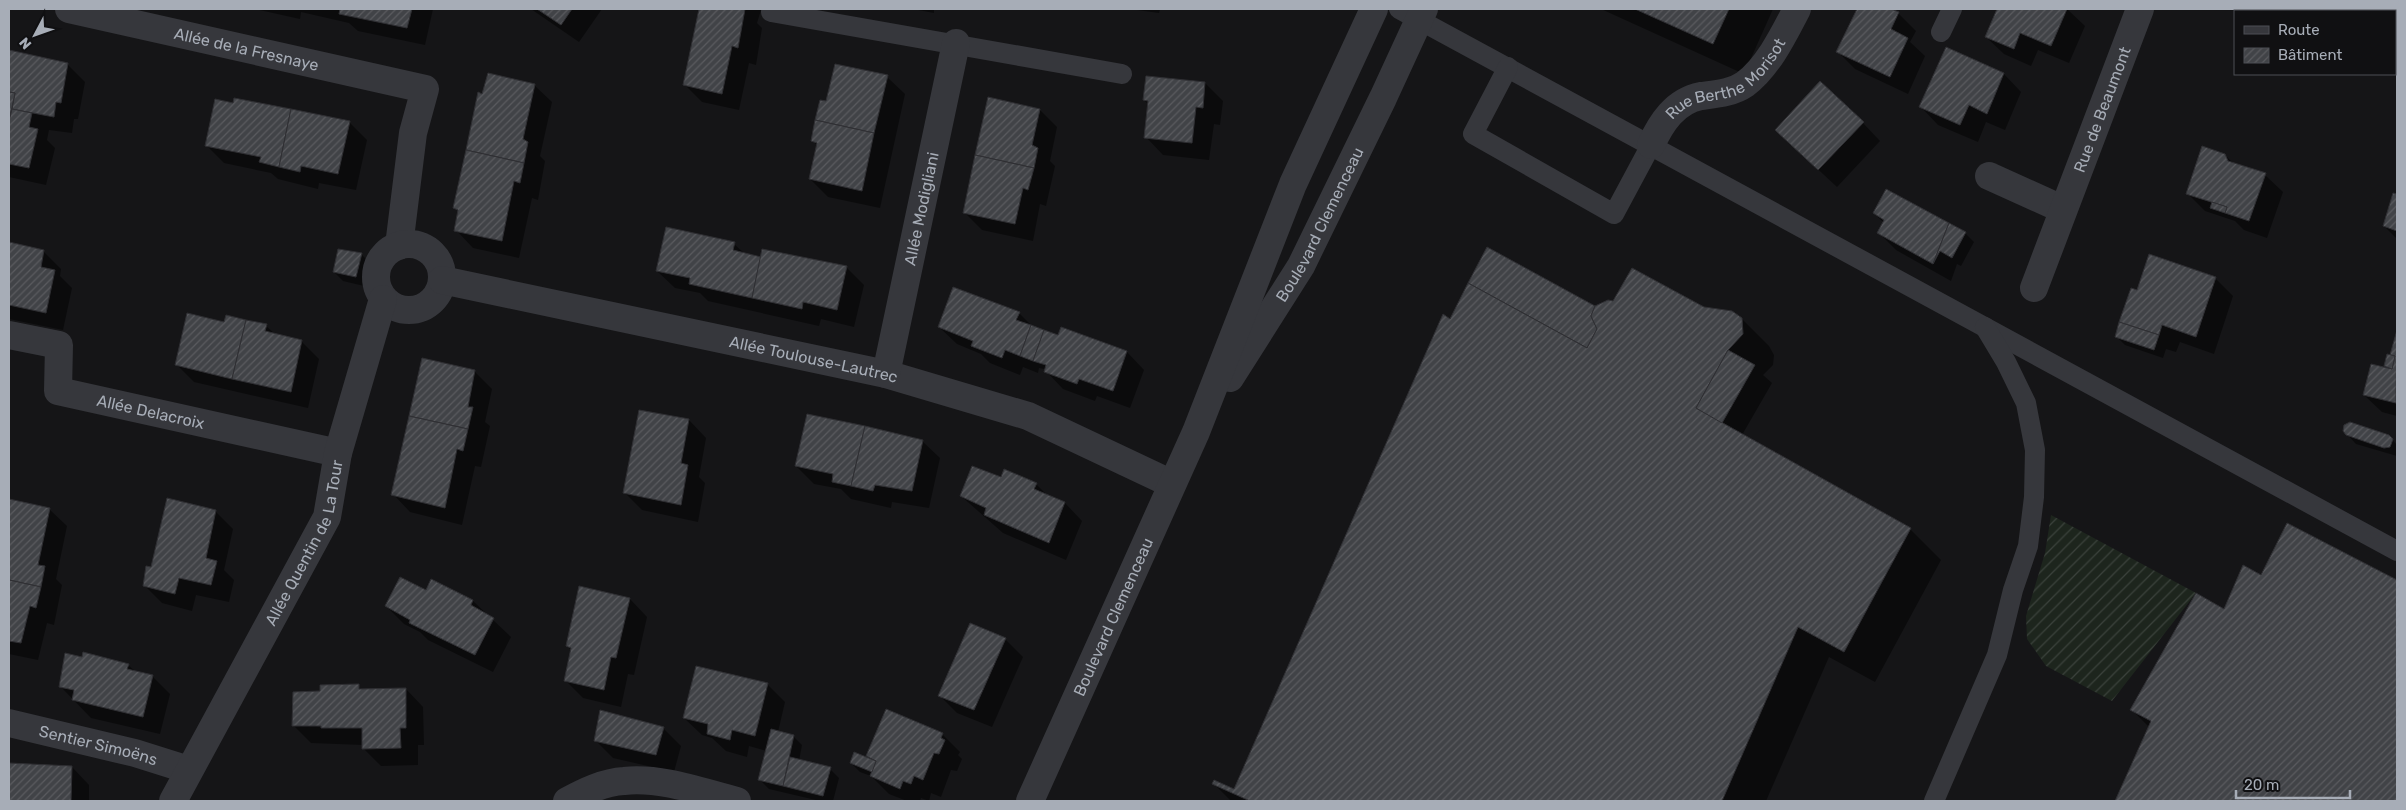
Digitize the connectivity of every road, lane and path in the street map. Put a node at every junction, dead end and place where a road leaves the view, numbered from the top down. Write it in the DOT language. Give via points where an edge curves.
graph roads {
  1 [pos="69,9"];
  2 [pos="1374,9"];
  3 [pos="1797,9"];
  4 [pos="1952,9"];
  5 [pos="2140,9"];
  6 [pos="771,12"];
  7 [pos="1414,12"];
  8 [pos="1941,32"];
  9 [pos="956,43"];
  10 [pos="1508,67"];
  11 [pos="1122,74"];
  12 [pos="1651,145"];
  13 [pos="1989,176"];
  14 [pos="2062,209"];
  15 [pos="399,246"];
  16 [pos="442,280"];
  17 [pos="2034,288"];
  18 [pos="383,299"];
  19 [pos="1984,326"];
  20 [pos="9,335"];
  21 [pos="886,374"];
  22 [pos="1196,432"];
  23 [pos="338,453"];
  24 [pos="1172,484"];
  25 [pos="2397,551"];
  26 [pos="9,723"];
  27 [pos="189,770"];
  28 [pos="173,801"];
  29 [pos="567,801"];
  30 [pos="737,801"];
  31 [pos="1030,801"];
  32 [pos="1934,801"];
  1 -- 15 [label="street, Allée de la Fresnaye" via="425,89 413,133"];
  2 -- 22 [label="street, Boulevard Clemenceau" via="1293,184"];
  3 -- 12 [label="street, Rue Berthe Morisot" via="1753,77 1730,92 1698,97 1676,108"];
  4 -- 8 [label="lane"];
  5 -- 14 [label="street, Rue de Beaumont"];
  6 -- 9 [label="lane"];
  7 -- 10 [label="lane"];
  7 -- 22 [label="street, Boulevard Clemenceau" via="1301,266"];
  9 -- 11 [label="lane"];
  9 -- 21 [label="street, Allée Modigliani"];
  10 -- 12 [label="lane"];
  10 -- 12 [label="lane" via="1473,134 1614,214"];
  12 -- 19 [label="lane"];
  13 -- 14 [label="street"];
  14 -- 17 [label="street, Rue de Beaumont"];
  15 -- 16 [label="street" via="420,246 434,256"];
  15 -- 18 [label="street" via="387,252 378,264 376,283"];
  16 -- 18 [label="street" via="430,303 418,309 394,307"];
  16 -- 21 [label="street, Allée Toulouse-Lautrec"];
  18 -- 23 [label="street, Allée Quentin de La Tour"];
  19 -- 25 [label="lane"];
  19 -- 32 [label="lane" via="2026,403 2035,450 2034,497 2028,546 1997,655"];
  20 -- 23 [label="street, Allée Delacroix" via="59,346 58,390"];
  21 -- 24 [label="street, Allée Toulouse-Lautrec" via="1028,416"];
  22 -- 24 [label="street, Boulevard Clemenceau"];
  23 -- 27 [label="street, Allée Quentin de La Tour" via="328,517"];
  24 -- 31 [label="street, Boulevard Clemenceau"];
  26 -- 27 [label="street, Sentier Simoëns" via="135,753"];
  27 -- 28 [label="street, Allée Quentin de La Tour"];
  29 -- 30 [label="street" via="588,790 624,780 660,782"];
}
